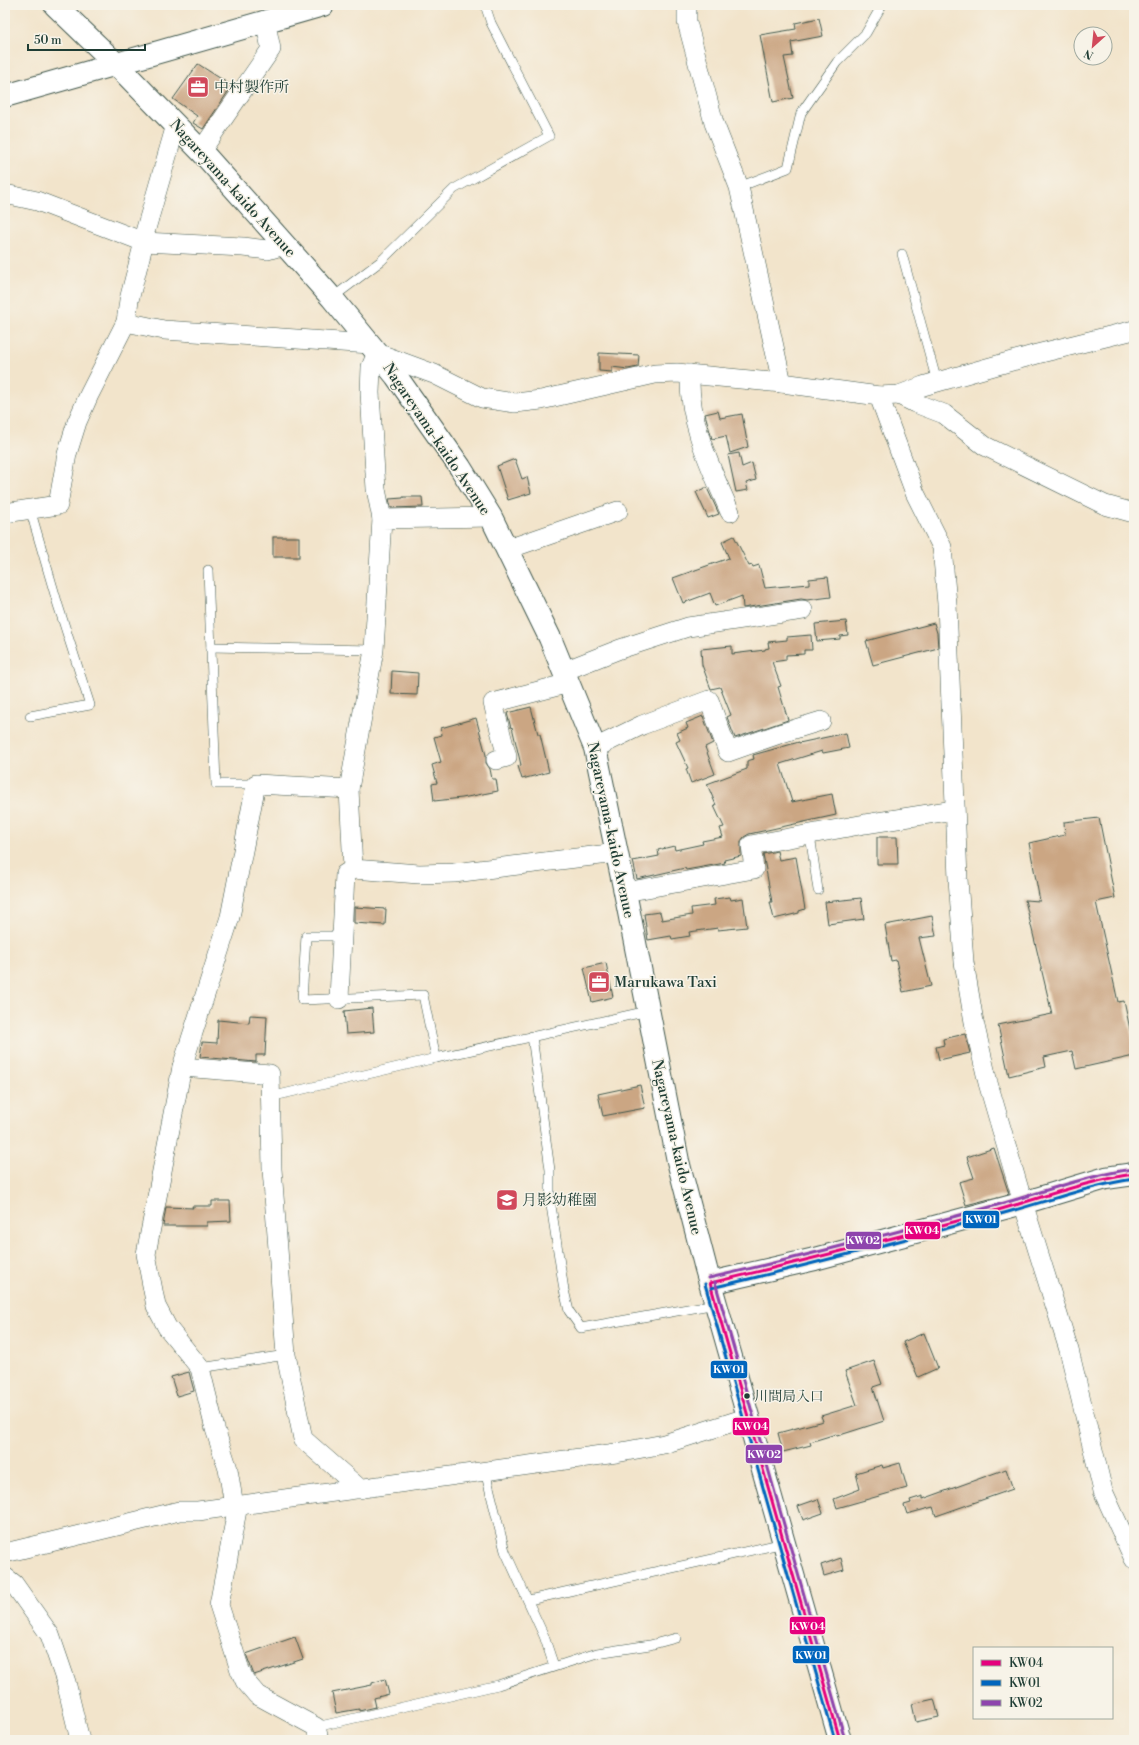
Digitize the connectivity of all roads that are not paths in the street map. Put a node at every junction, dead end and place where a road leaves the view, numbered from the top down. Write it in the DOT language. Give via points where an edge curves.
graph roads {
  1 [pos="55,5"];
  2 [pos="323,5"];
  3 [pos="485,5"];
  4 [pos="687,5"];
  5 [pos="882,5"];
  6 [pos="265,20"];
  7 [pos="116,64"];
  8 [pos="5,96"];
  9 [pos="176,125"];
  10 [pos="201,151"];
  11 [pos="738,186"];
  12 [pos="5,194"];
  13 [pos="144,242"];
  14 [pos="285,245"];
  15 [pos="902,254"];
  16 [pos="332,298"];
  17 [pos="126,322"];
  18 [pos="1134,330"];
  19 [pos="374,348"];
  20 [pos="690,374"];
  21 [pos="937,382"];
  22 [pos="782,383"];
  23 [pos="900,395"];
  24 [pos="879,396"];
  25 [pos="30,509"];
  26 [pos="618,511"];
  27 [pos="730,512"];
  28 [pos="5,513"];
  29 [pos="1134,513"];
  30 [pos="491,517"];
  31 [pos="382,519"];
  32 [pos="508,549"];
  33 [pos="208,570"];
  34 [pos="803,610"];
  35 [pos="211,647"];
  36 [pos="374,650"];
  37 [pos="566,677"];
  38 [pos="30,716"];
  39 [pos="821,721"];
  40 [pos="595,748"];
  41 [pos="496,760"];
  42 [pos="256,784"];
  43 [pos="348,789"];
  44 [pos="954,810"];
  45 [pos="810,835"];
  46 [pos="617,853"];
  47 [pos="353,869"];
  48 [pos="818,890"];
  49 [pos="625,892"];
  50 [pos="342,936"];
  51 [pos="339,999"];
  52 [pos="648,1011"];
  53 [pos="532,1036"];
  54 [pos="436,1058"];
  55 [pos="182,1067"];
  56 [pos="270,1097"];
  57 [pos="1134,1174"];
  58 [pos="1023,1203"];
  59 [pos="710,1283"];
  60 [pos="716,1304"];
  61 [pos="286,1355"];
  62 [pos="200,1368"];
  63 [pos="749,1418"];
  64 [pos="485,1471"];
  65 [pos="360,1489"];
  66 [pos="236,1506"];
  67 [pos="784,1543"];
  68 [pos="5,1553"];
  69 [pos="1134,1559"];
  70 [pos="5,1577"];
  71 [pos="528,1600"];
  72 [pos="676,1638"];
  73 [pos="554,1666"];
  74 [pos="318,1733"];
  75 [pos="80,1740"];
  76 [pos="840,1740"];
  1 -- 7 [label="main road, Nagareyama-kaido Avenue"];
  2 -- 6 [label="main road"];
  3 -- 16 [label="lane" via="491,23 549,136 454,189 382,261"];
  4 -- 11 [label="street" via="687,22 714,123"];
  5 -- 11 [label="lane" via="866,33 837,62 801,113 788,168"];
  6 -- 7 [label="main road"];
  6 -- 10 [label="street" via="271,49"];
  7 -- 8 [label="main road"];
  7 -- 9 [label="main road, Nagareyama-kaido Avenue"];
  9 -- 10 [label="main road, Nagareyama-kaido Avenue"];
  9 -- 13 [label="street"];
  10 -- 14 [label="main road, Nagareyama-kaido Avenue"];
  11 -- 22 [label="street"];
  12 -- 13 [label="street" via="37,201"];
  13 -- 14 [label="street" via="268,250"];
  13 -- 17 [label="street"];
  14 -- 16 [label="main road, Nagareyama-kaido Avenue"];
  15 -- 21 [label="lane"];
  16 -- 19 [label="main road, Nagareyama-kaido Avenue"];
  17 -- 19 [label="street" via="164,330"];
  17 -- 25 [label="street" via="77,422 67,454 58,504"];
  18 -- 21 [label="street"];
  19 -- 20 [label="street" via="482,398 515,403 541,400 655,374"];
  19 -- 30 [label="main road, Nagareyama-kaido Avenue" via="415,401"];
  19 -- 31 [label="street" via="370,393 376,489"];
  20 -- 22 [label="street"];
  20 -- 27 [label="street" via="689,390 703,447"];
  21 -- 23 [label="street"];
  22 -- 24 [label="street"];
  23 -- 24 [label="street"];
  23 -- 29 [label="street" via="944,414 985,446 1105,505"];
  24 -- 44 [label="street" via="915,493 942,547 948,619"];
  25 -- 28 [label="street"];
  25 -- 38 [label="lane" via="90,704"];
  26 -- 32 [label="street"];
  30 -- 31 [label="street"];
  30 -- 32 [label="main road, Nagareyama-kaido Avenue"];
  31 -- 36 [label="street"];
  32 -- 37 [label="main road, Nagareyama-kaido Avenue"];
  33 -- 35 [label="lane"];
  34 -- 37 [label="street" via="688,627 620,649"];
  35 -- 36 [label="lane"];
  35 -- 42 [label="lane" via="216,784"];
  36 -- 43 [label="street"];
  37 -- 40 [label="main road, Nagareyama-kaido Avenue"];
  37 -- 41 [label="street" via="493,703 507,757"];
  39 -- 40 [label="street" via="728,752 709,700 642,725"];
  40 -- 46 [label="main road, Nagareyama-kaido Avenue"];
  42 -- 43 [label="street"];
  42 -- 55 [label="street" via="230,917"];
  43 -- 47 [label="street"];
  44 -- 45 [label="street"];
  44 -- 58 [label="street" via="964,962 974,1022 988,1082"];
  45 -- 48 [label="lane"];
  45 -- 49 [label="street" via="751,845 754,869"];
  46 -- 47 [label="street" via="454,873 419,874"];
  46 -- 49 [label="main road, Nagareyama-kaido Avenue"];
  47 -- 50 [label="street" via="345,874"];
  49 -- 52 [label="main road, Nagareyama-kaido Avenue"];
  50 -- 51 [label="street"];
  50 -- 51 [label="lane" via="306,936 302,1000"];
  51 -- 54 [label="lane" via="423,995"];
  52 -- 53 [label="lane"];
  52 -- 59 [label="main road, Nagareyama-kaido Avenue" via="678,1161"];
  53 -- 54 [label="lane"];
  53 -- 60 [label="lane" via="550,1170 550,1199 569,1311 581,1328"];
  54 -- 56 [label="lane"];
  55 -- 56 [label="street" via="270,1074"];
  55 -- 62 [label="street" via="146,1254 156,1306 167,1327"];
  56 -- 61 [label="street" via="272,1169"];
  57 -- 58 [label="main road" via="1106,1178"];
  58 -- 59 [label="main road" via="815,1259"];
  58 -- 69 [label="street" via="1069,1350 1103,1491"];
  59 -- 60 [label="main road, Nagareyama-kaido Avenue"];
  60 -- 63 [label="main road, Nagareyama-kaido Avenue"];
  61 -- 62 [label="lane"];
  61 -- 65 [label="street" via="303,1439"];
  62 -- 66 [label="street"];
  63 -- 64 [label="street" via="664,1444 569,1461"];
  63 -- 67 [label="main road, Nagareyama-kaido Avenue"];
  64 -- 65 [label="street"];
  64 -- 71 [label="lane" via="505,1551"];
  65 -- 66 [label="street"];
  66 -- 68 [label="street" via="198,1511 179,1510"];
  66 -- 74 [label="street" via="219,1605 240,1670 245,1681 258,1695"];
  67 -- 71 [label="lane"];
  67 -- 76 [label="main road, Nagareyama-kaido Avenue"];
  70 -- 75 [label="street" via="14,1584 50,1634 66,1682"];
  71 -- 73 [label="lane"];
  72 -- 73 [label="lane" via="650,1645 597,1653"];
  73 -- 74 [label="lane" via="498,1685"];
}
